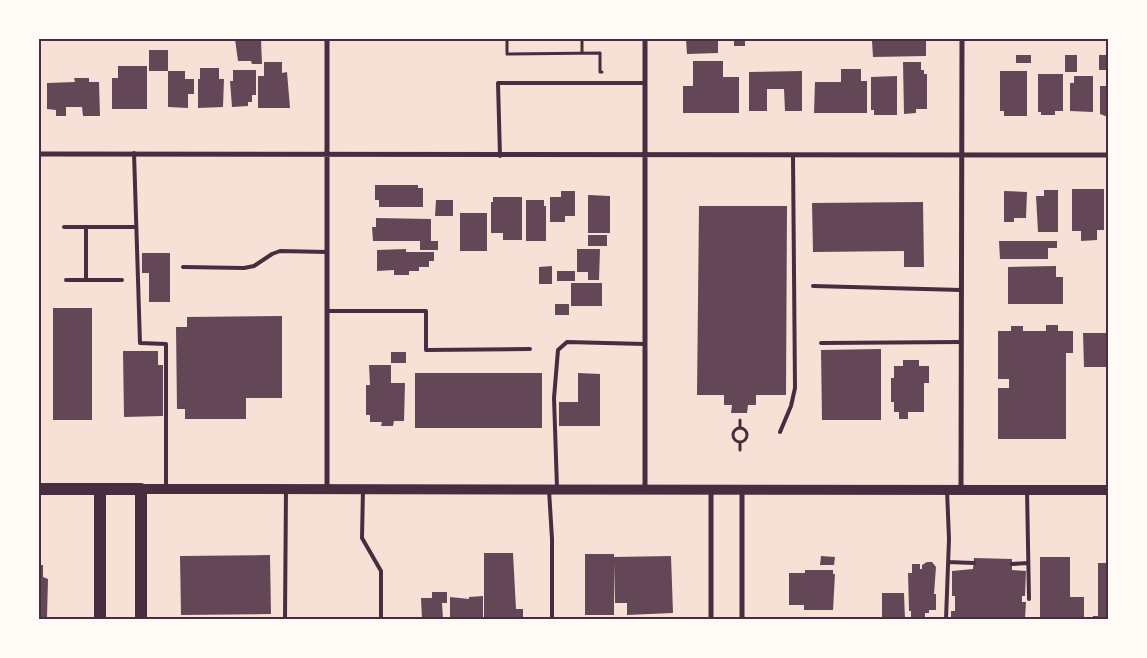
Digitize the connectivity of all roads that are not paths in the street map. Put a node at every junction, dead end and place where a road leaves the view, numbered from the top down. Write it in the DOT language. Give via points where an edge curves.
graph roads {
  1 [pos="327,39"];
  2 [pos="645,39"];
  3 [pos="962,39"];
  4 [pos="645,83"];
  5 [pos="134,153"];
  6 [pos="39,154"];
  7 [pos="327,154"];
  8 [pos="1108,155"];
  9 [pos="500,156"];
  10 [pos="645,156"];
  11 [pos="793,156"];
  12 [pos="962,156"];
  13 [pos="64,227"];
  14 [pos="86,227"];
  15 [pos="136,227"];
  16 [pos="327,252"];
  17 [pos="183,267"];
  18 [pos="66,280"];
  19 [pos="86,280"];
  20 [pos="122,280"];
  21 [pos="813,286"];
  22 [pos="961,290"];
  23 [pos="327,311"];
  24 [pos="961,342"];
  25 [pos="821,343"];
  26 [pos="645,344"];
  27 [pos="530,349"];
  28 [pos="780,432"];
  29 [pos="142,489"];
  30 [pos="166,489"];
  31 [pos="286,489"];
  32 [pos="327,489"];
  33 [pos="363,489"];
  34 [pos="39,490"];
  35 [pos="100,490"];
  36 [pos="553,490"];
  37 [pos="645,490"];
  38 [pos="710,490"];
  39 [pos="742,490"];
  40 [pos="947,490"];
  41 [pos="961,490"];
  42 [pos="1027,490"];
  43 [pos="1108,490"];
  44 [pos="948,562"];
  45 [pos="974,563"];
  46 [pos="1028,563"];
  47 [pos="1012,564"];
  48 [pos="1029,599"];
  49 [pos="100,619"];
  50 [pos="141,619"];
  51 [pos="285,619"];
  52 [pos="381,619"];
  53 [pos="552,619"];
  54 [pos="711,619"];
  55 [pos="742,619"];
  56 [pos="946,619"];
  1 -- 7 [label="street"];
  2 -- 4 [label="street"];
  3 -- 12 [label="street"];
  4 -- 9 [label="lane" via="498,83"];
  4 -- 10 [label="street"];
  5 -- 6 [label="street"];
  5 -- 7 [label="street"];
  5 -- 15 [label="lane"];
  7 -- 9 [label="street"];
  7 -- 16 [label="street"];
  8 -- 12 [label="street"];
  9 -- 10 [label="street"];
  10 -- 11 [label="street"];
  10 -- 26 [label="street"];
  11 -- 12 [label="street"];
  11 -- 28 [label="lane" via="795,388"];
  12 -- 22 [label="street"];
  13 -- 14 [label="lane"];
  14 -- 15 [label="lane"];
  14 -- 19 [label="lane"];
  15 -- 30 [label="lane" via="140,343 166,344"];
  16 -- 17 [label="lane" via="280,251 244,268"];
  16 -- 23 [label="street"];
  18 -- 19 [label="lane"];
  19 -- 20 [label="lane"];
  21 -- 22 [label="lane"];
  22 -- 24 [label="street"];
  23 -- 27 [label="lane" via="426,312 426,350"];
  23 -- 32 [label="street"];
  24 -- 25 [label="lane"];
  24 -- 41 [label="street"];
  26 -- 36 [label="lane" via="567,342 558,350"];
  26 -- 37 [label="street"];
  29 -- 30 [label="main road"];
  29 -- 35 [label="main road"];
  29 -- 50 [label="main road"];
  30 -- 31 [label="main road"];
  31 -- 32 [label="main road"];
  31 -- 51 [label="lane"];
  32 -- 33 [label="main road"];
  33 -- 36 [label="main road"];
  33 -- 52 [label="lane" via="362,538 381,571"];
  34 -- 35 [label="main road"];
  35 -- 49 [label="main road"];
  36 -- 37 [label="main road"];
  36 -- 53 [label="lane"];
  37 -- 38 [label="main road"];
  38 -- 39 [label="main road"];
  38 -- 54 [label="street"];
  39 -- 40 [label="main road"];
  39 -- 55 [label="street"];
  40 -- 41 [label="main road"];
  40 -- 44 [label="lane"];
  41 -- 42 [label="main road"];
  42 -- 43 [label="main road"];
  42 -- 46 [label="lane"];
  44 -- 45 [label="lane"];
  44 -- 56 [label="lane"];
  46 -- 47 [label="lane"];
  46 -- 48 [label="lane"];
}
